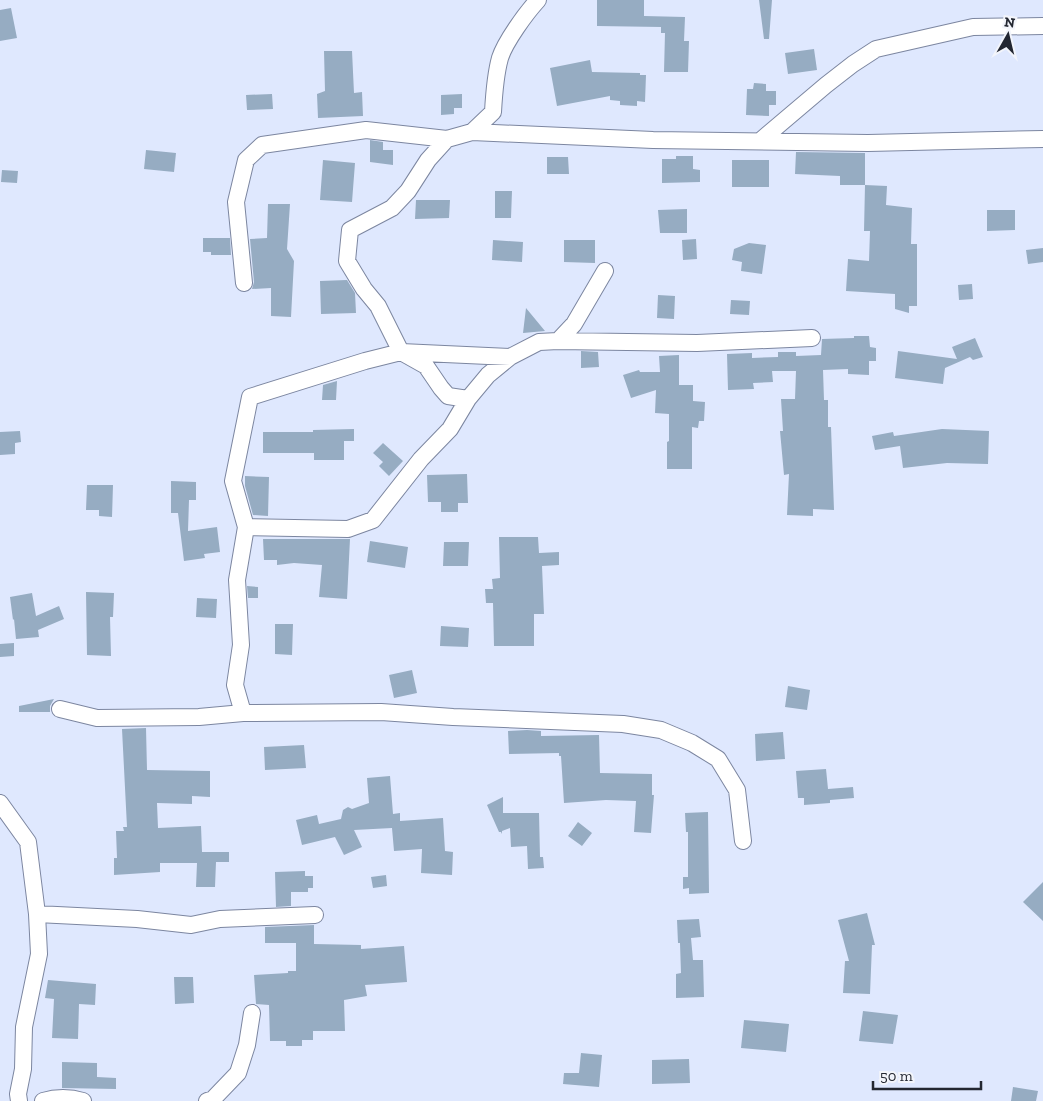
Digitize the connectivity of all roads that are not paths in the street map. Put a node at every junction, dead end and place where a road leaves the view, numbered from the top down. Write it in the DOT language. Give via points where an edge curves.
graph roads {
  1 [pos="538,0"];
  2 [pos="1043,26"];
  3 [pos="472,132"];
  4 [pos="448,139"];
  5 [pos="1043,139"];
  6 [pos="760,141"];
  7 [pos="605,271"];
  8 [pos="244,283"];
  9 [pos="812,338"];
  10 [pos="558,342"];
  11 [pos="401,352"];
  12 [pos="510,357"];
  13 [pos="468,399"];
  14 [pos="246,527"];
  15 [pos="60,709"];
  16 [pos="243,713"];
  17 [pos="0,803"];
  18 [pos="743,841"];
  19 [pos="37,914"];
  20 [pos="315,915"];
  21 [pos="252,1013"];
  22 [pos="19,1101"];
  23 [pos="43,1101"];
  24 [pos="82,1101"];
  25 [pos="207,1101"];
  1 -- 3 [label="street" via="524,16 501,56 493,112"];
  2 -- 6 [label="street" via="973,27 876,49 826,85"];
  3 -- 4 [label="street"];
  3 -- 6 [label="street"];
  4 -- 8 [label="street" via="366,130 262,145 246,160 236,202"];
  4 -- 11 [label="street" via="392,208 350,230 347,261 378,306"];
  5 -- 6 [label="street"];
  7 -- 10 [label="street" via="574,324"];
  9 -- 10 [label="street"];
  10 -- 12 [label="street" via="539,342"];
  11 -- 12 [label="street"];
  11 -- 13 [label="street" via="426,366 448,396"];
  11 -- 14 [label="street" via="250,397 233,481"];
  12 -- 13 [label="street" via="488,375"];
  13 -- 14 [label="street" via="450,430 421,459 373,520 348,529"];
  14 -- 16 [label="street" via="237,580 241,645 235,685"];
  15 -- 16 [label="street" via="97,718"];
  16 -- 18 [label="street" via="381,712 624,724 661,730 718,759 737,790"];
  17 -- 19 [label="street" via="28,842"];
  19 -- 20 [label="street" via="191,925 220,919"];
  19 -- 22 [label="street" via="40,954 24,1027"];
  21 -- 25 [label="street" via="238,1073 213,1099"];
  23 -- 24 [label="street" via="53,1098"];
}
